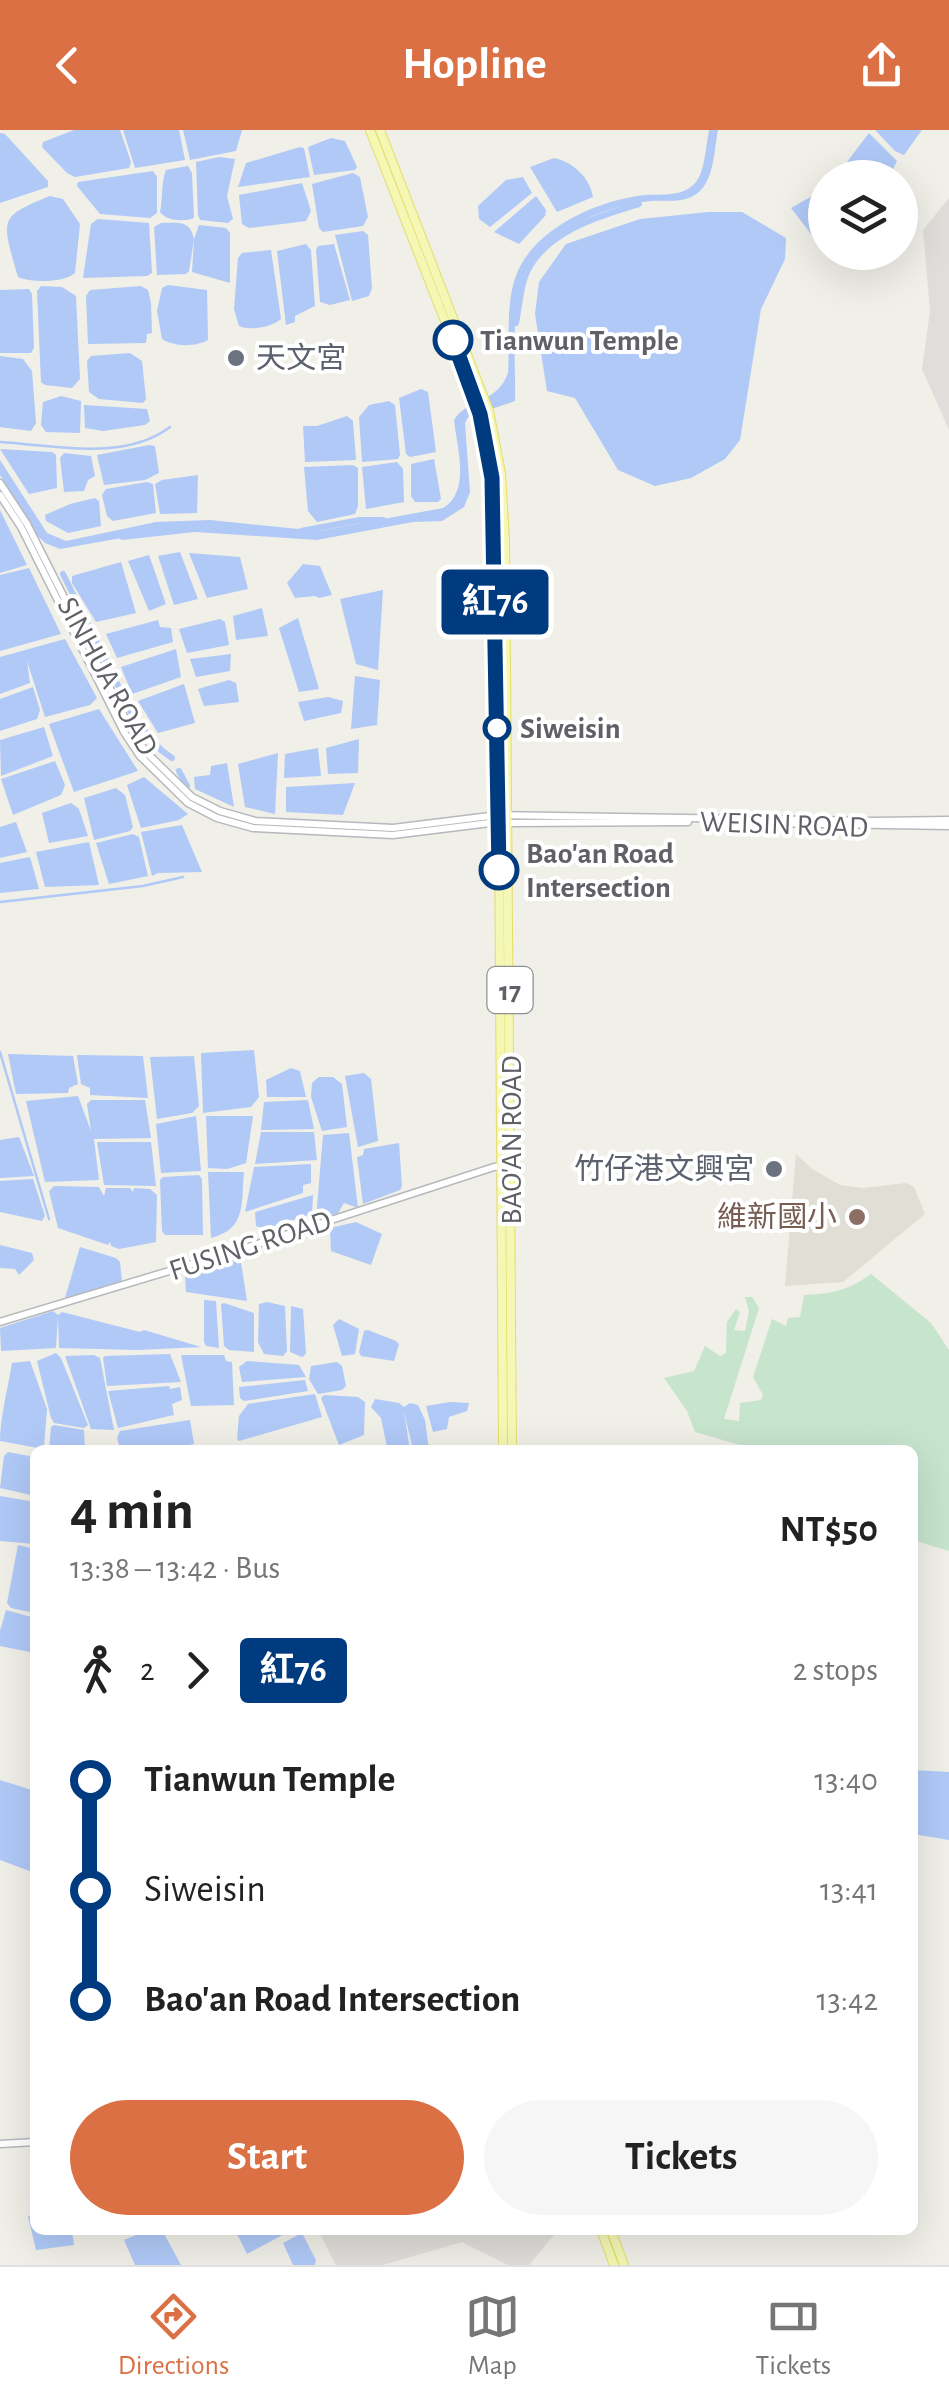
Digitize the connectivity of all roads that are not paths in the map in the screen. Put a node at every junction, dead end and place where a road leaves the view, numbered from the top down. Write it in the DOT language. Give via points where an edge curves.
graph roads {
  1 [pos="370,130"];
  2 [pos="380,130"];
  3 [pos="433,274"];
  4 [pos="0,483"];
  5 [pos="0,495"];
  6 [pos="503,819"];
  7 [pos="949,823"];
  8 [pos="511,1165"];
  9 [pos="500,1166"];
  10 [pos="0,1322"];
  11 [pos="504,1445"];
  12 [pos="512,1445"];
  13 [pos="30,2142"];
  14 [pos="0,2144"];
  15 [pos="604,2235"];
  16 [pos="612,2235"];
  17 [pos="618,2262"];
  1 -- 3 [label="main road, 17"];
  2 -- 3 [label="main road, 17"];
  3 -- 6 [label="main road, BAO'AN ROAD / 17" via="501,473"];
  4 -- 6 [label="street, SINHUA ROAD" via="130,728 192,797 220,811 274,822 393,828"];
  5 -- 6 [label="street, SINHUA ROAD" via="124,732 188,803 254,828 393,835"];
  6 -- 7 [label="street, WEISIN ROAD"];
  6 -- 8 [label="main road, BAO'AN ROAD / 17"];
  6 -- 9 [label="main road, BAO'AN ROAD / 17"];
  8 -- 9 [label="street, FUSING ROAD"];
  8 -- 12 [label="main road, BAO'AN ROAD / 17"];
  9 -- 10 [label="street, FUSING ROAD"];
  9 -- 11 [label="main road, BAO'AN ROAD / 17"];
  13 -- 14 [label="street"];
  15 -- 17 [label="main road"];
  16 -- 17 [label="main road"];
}
